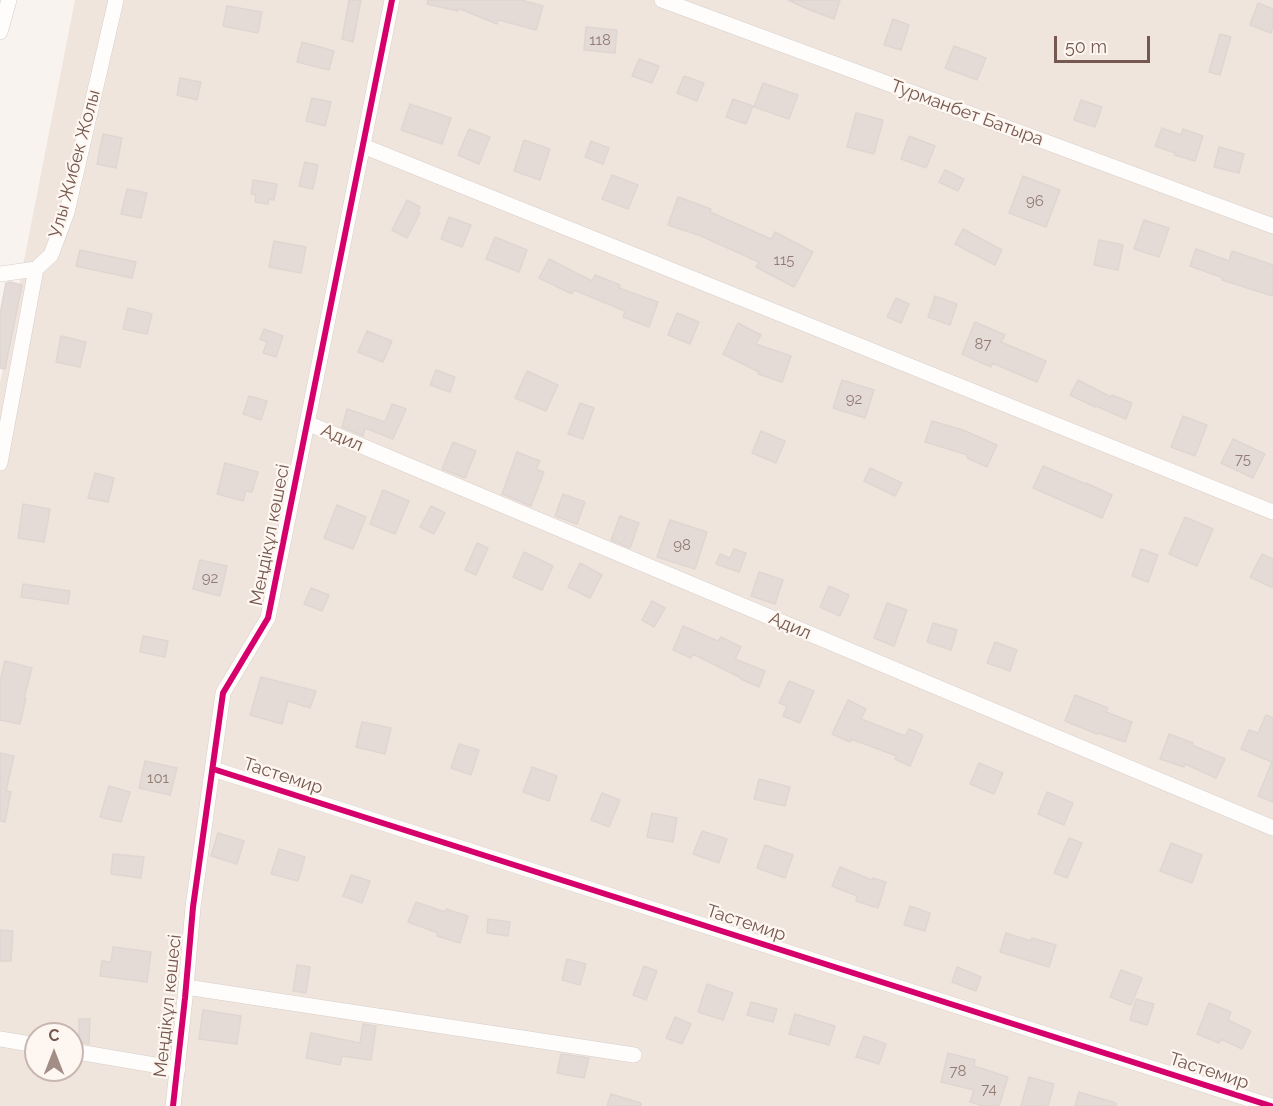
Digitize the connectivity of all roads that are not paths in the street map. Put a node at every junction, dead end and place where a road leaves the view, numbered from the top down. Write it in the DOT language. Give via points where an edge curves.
graph roads {
  1 [pos="9,0"];
  2 [pos="116,0"];
  3 [pos="392,0"];
  4 [pos="662,0"];
  5 [pos="0,32"];
  6 [pos="363,146"];
  7 [pos="1273,226"];
  8 [pos="36,269"];
  9 [pos="0,274"];
  10 [pos="307,423"];
  11 [pos="0,464"];
  12 [pos="1273,512"];
  13 [pos="213,769"];
  14 [pos="1273,828"];
  15 [pos="186,987"];
  16 [pos="0,1039"];
  17 [pos="24,1043"];
  18 [pos="84,1053"];
  19 [pos="634,1055"];
  20 [pos="178,1069"];
  21 [pos="173,1106"];
  22 [pos="1271,1106"];
  1 -- 5 [label="street"];
  2 -- 8 [label="street, Улы Жибек Жолы" via="67,212 51,255"];
  3 -- 6 [label="street, Меңдіқұл көшесі"];
  4 -- 7 [label="street, Турманбет Батыра"];
  6 -- 10 [label="street, Меңдіқұл көшесі"];
  6 -- 12 [label="street"];
  8 -- 9 [label="street"];
  8 -- 11 [label="street, Улы Жибек Жолы"];
  10 -- 13 [label="street, Меңдіқұл көшесі" via="268,618 224,693"];
  10 -- 14 [label="street, Адил"];
  13 -- 15 [label="street, Меңдіқұл көшесі"];
  13 -- 22 [label="street, Тастемир"];
  15 -- 19 [label="street"];
  15 -- 20 [label="street, Меңдіқұл көшесі"];
  16 -- 17 [label="street"];
  18 -- 20 [label="street"];
  20 -- 21 [label="street, Меңдіқұл көшесі"];
}
